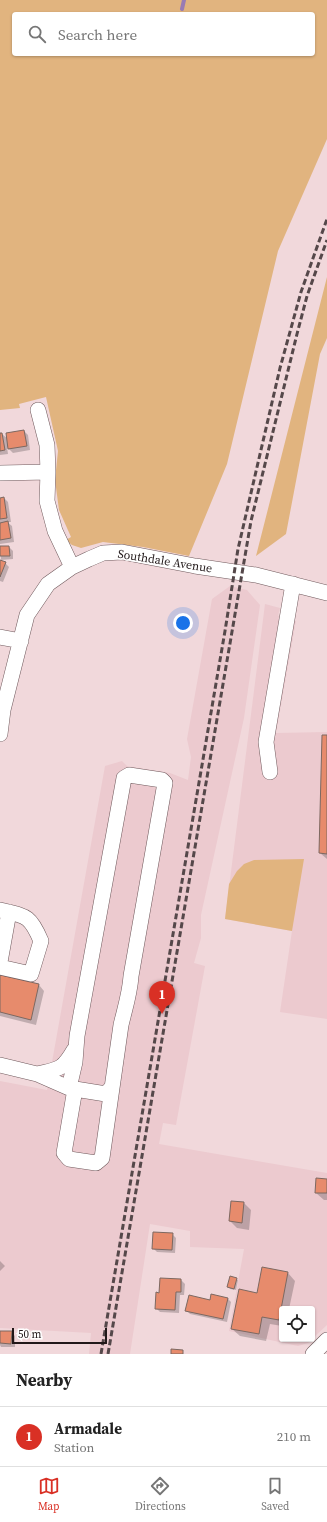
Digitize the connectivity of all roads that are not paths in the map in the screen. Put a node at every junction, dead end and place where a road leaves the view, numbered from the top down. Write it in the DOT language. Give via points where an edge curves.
graph roads {
  1 [pos="38,410"];
  2 [pos="48,472"];
  3 [pos="0,473"];
  4 [pos="72,567"];
  5 [pos="293,584"];
  6 [pos="327,593"];
  7 [pos="0,637"];
  8 [pos="21,641"];
  9 [pos="0,734"];
  10 [pos="270,772"];
  11 [pos="5,911"];
  12 [pos="0,962"];
  13 [pos="0,967"];
  14 [pos="76,1048"];
  15 [pos="0,1064"];
  16 [pos="37,1074"];
  17 [pos="111,1088"];
  18 [pos="72,1089"];
  19 [pos="327,1340"];
  20 [pos="313,1354"];
  1 -- 2 [label="street" via="47,445"];
  2 -- 3 [label="street"];
  2 -- 4 [label="street" via="47,501 55,531"];
  4 -- 5 [label="street, Southdale Avenue" via="103,553 122,552"];
  4 -- 8 [label="street, Southdale Avenue" via="48,584 27,615"];
  5 -- 6 [label="street, Southdale Avenue"];
  5 -- 10 [label="street" via="266,742"];
  7 -- 8 [label="street"];
  8 -- 9 [label="street, Southdale Avenue" via="3,710"];
  11 -- 12 [label="street"];
  11 -- 13 [label="street" via="24,915 34,926 41,941 31,974"];
  14 -- 16 [label="street" via="67,1063 57,1070"];
  14 -- 17 [label="street" via="124,778 129,774 162,780 165,783"];
  14 -- 18 [label="street"];
  15 -- 16 [label="street"];
  16 -- 18 [label="street"];
  17 -- 18 [label="street" via="106,1094"];
  17 -- 18 [label="street" via="102,1158 96,1163 69,1158 64,1153"];
  19 -- 20 [label="street"];
}
